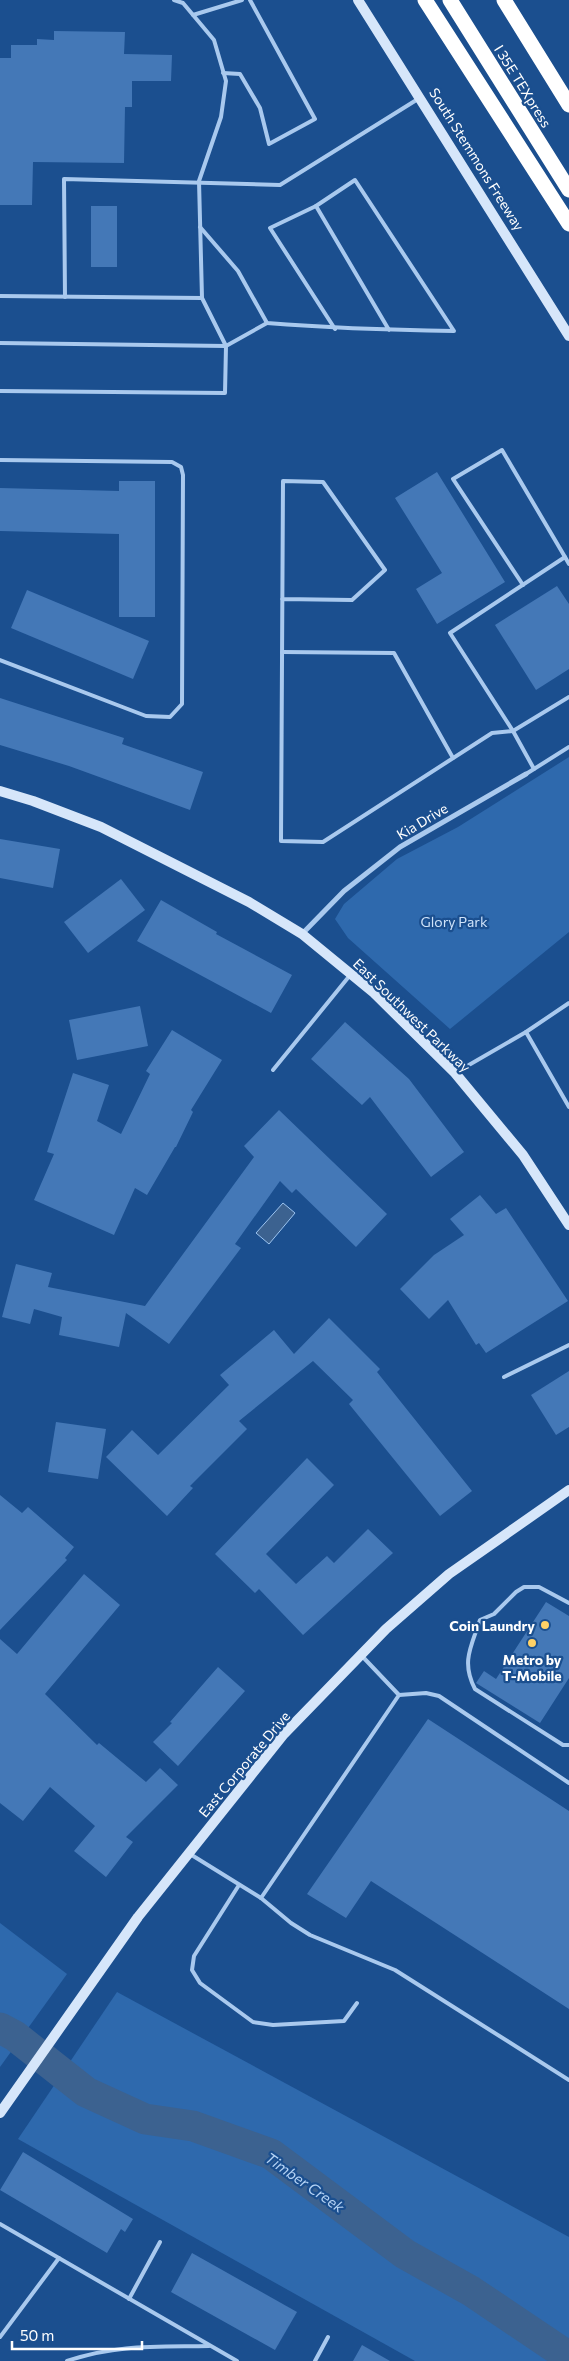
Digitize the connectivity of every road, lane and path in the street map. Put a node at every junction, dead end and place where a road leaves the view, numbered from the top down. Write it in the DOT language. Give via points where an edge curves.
graph roads {
  1 [pos="174,0"];
  2 [pos="242,0"];
  3 [pos="250,0"];
  4 [pos="358,0"];
  5 [pos="425,0"];
  6 [pos="450,0"];
  7 [pos="504,0"];
  8 [pos="193,15"];
  9 [pos="223,73"];
  10 [pos="420,98"];
  11 [pos="569,105"];
  12 [pos="199,181"];
  13 [pos="569,190"];
  14 [pos="316,206"];
  15 [pos="569,224"];
  16 [pos="200,227"];
  17 [pos="0,296"];
  18 [pos="65,296"];
  19 [pos="202,298"];
  20 [pos="267,323"];
  21 [pos="334,329"];
  22 [pos="389,330"];
  23 [pos="569,336"];
  24 [pos="0,343"];
  25 [pos="226,346"];
  26 [pos="0,391"];
  27 [pos="0,460"];
  28 [pos="565,557"];
  29 [pos="569,564"];
  30 [pos="523,585"];
  31 [pos="282,599"];
  32 [pos="282,652"];
  33 [pos="0,660"];
  34 [pos="569,697"];
  35 [pos="513,732"];
  36 [pos="569,747"];
  37 [pos="453,758"];
  38 [pos="534,769"];
  39 [pos="526,774"];
  40 [pos="0,791"];
  41 [pos="302,934"];
  42 [pos="351,974"];
  43 [pos="569,1003"];
  44 [pos="526,1032"];
  45 [pos="272,1070"];
  46 [pos="456,1072"];
  47 [pos="569,1106"];
  48 [pos="569,1225"];
  49 [pos="569,1345"];
  50 [pos="504,1377"];
  51 [pos="569,1490"];
  52 [pos="569,1604"];
  53 [pos="361,1655"];
  54 [pos="399,1695"];
  55 [pos="569,1745"];
  56 [pos="569,1782"];
  57 [pos="188,1854"];
  58 [pos="239,1885"];
  59 [pos="261,1898"];
  60 [pos="357,2003"];
  61 [pos="569,2080"];
  62 [pos="2,2110"];
  63 [pos="0,2224"];
  64 [pos="160,2242"];
  65 [pos="59,2258"];
  66 [pos="129,2298"];
  67 [pos="0,2337"];
  68 [pos="328,2337"];
  69 [pos="212,2346"];
  70 [pos="67,2361"];
  71 [pos="237,2361"];
  72 [pos="315,2361"];
  1 -- 8 [label="lane" via="183,3"];
  2 -- 8 [label="lane"];
  3 -- 9 [label="lane" via="315,119 269,144 260,108 240,74"];
  4 -- 10 [label="main road, South Stemmons Freeway"];
  5 -- 15 [label="highway"];
  6 -- 13 [label="highway, I 35E TEXpress"];
  7 -- 11 [label="highway"];
  8 -- 9 [label="lane" via="214,40"];
  9 -- 12 [label="lane" via="226,81 221,117"];
  10 -- 12 [label="lane" via="280,185"];
  10 -- 23 [label="main road, South Stemmons Freeway"];
  12 -- 16 [label="lane"];
  12 -- 18 [label="lane" via="64,179"];
  14 -- 21 [label="lane" via="270,228"];
  14 -- 22 [label="lane"];
  14 -- 22 [label="lane" via="355,180 454,331"];
  16 -- 19 [label="lane"];
  16 -- 20 [label="lane" via="238,271"];
  17 -- 18 [label="lane"];
  18 -- 19 [label="lane"];
  19 -- 25 [label="lane"];
  20 -- 21 [label="lane"];
  20 -- 25 [label="lane"];
  21 -- 22 [label="lane"];
  24 -- 25 [label="lane"];
  25 -- 26 [label="lane" via="225,393"];
  27 -- 33 [label="lane" via="172,462 181,467 184,475 182,704 170,717 146,716"];
  28 -- 29 [label="lane"];
  28 -- 30 [label="lane"];
  28 -- 30 [label="lane" via="502,450 453,479"];
  30 -- 35 [label="lane" via="450,633"];
  31 -- 31 [label="lane" via="283,481 323,482 385,570 352,600"];
  31 -- 32 [label="lane"];
  32 -- 37 [label="lane" via="394,653"];
  32 -- 37 [label="lane" via="281,841 323,842"];
  34 -- 35 [label="lane"];
  35 -- 37 [label="lane" via="492,733"];
  35 -- 38 [label="lane"];
  36 -- 38 [label="lane, Kia Drive"];
  38 -- 39 [label="lane, Kia Drive"];
  39 -- 41 [label="street, Kia Drive" via="400,847 344,891"];
  40 -- 41 [label="main road, East Southwest Parkway" via="101,827 249,902"];
  41 -- 42 [label="main road, East Southwest Parkway"];
  42 -- 45 [label="lane"];
  42 -- 46 [label="main road, East Southwest Parkway"];
  43 -- 44 [label="lane"];
  44 -- 46 [label="lane"];
  44 -- 47 [label="lane"];
  46 -- 48 [label="main road, East Southwest Parkway" via="523,1155"];
  49 -- 50 [label="lane"];
  51 -- 53 [label="main road, East Corporate Drive" via="449,1574"];
  52 -- 55 [label="lane" via="539,1587 524,1587 494,1614 480,1620 467,1659 469,1677 475,1689 562,1746"];
  53 -- 54 [label="lane"];
  53 -- 57 [label="main road, East Corporate Drive" via="284,1734"];
  54 -- 56 [label="lane" via="426,1693 439,1696"];
  54 -- 59 [label="lane"];
  57 -- 58 [label="lane"];
  57 -- 62 [label="main road, East Corporate Drive" via="106,1961"];
  58 -- 59 [label="lane"];
  58 -- 60 [label="lane" via="194,1956 192,1970 200,1983 253,2022 273,2025 344,2021"];
  59 -- 61 [label="lane" via="310,1935 395,1970"];
  63 -- 65 [label="lane"];
  64 -- 66 [label="lane"];
  65 -- 66 [label="lane"];
  65 -- 67 [label="lane"];
  66 -- 69 [label="lane"];
  68 -- 72 [label="lane"];
  69 -- 70 [label="lane" via="138,2346 95,2351"];
  69 -- 71 [label="lane"];
}
